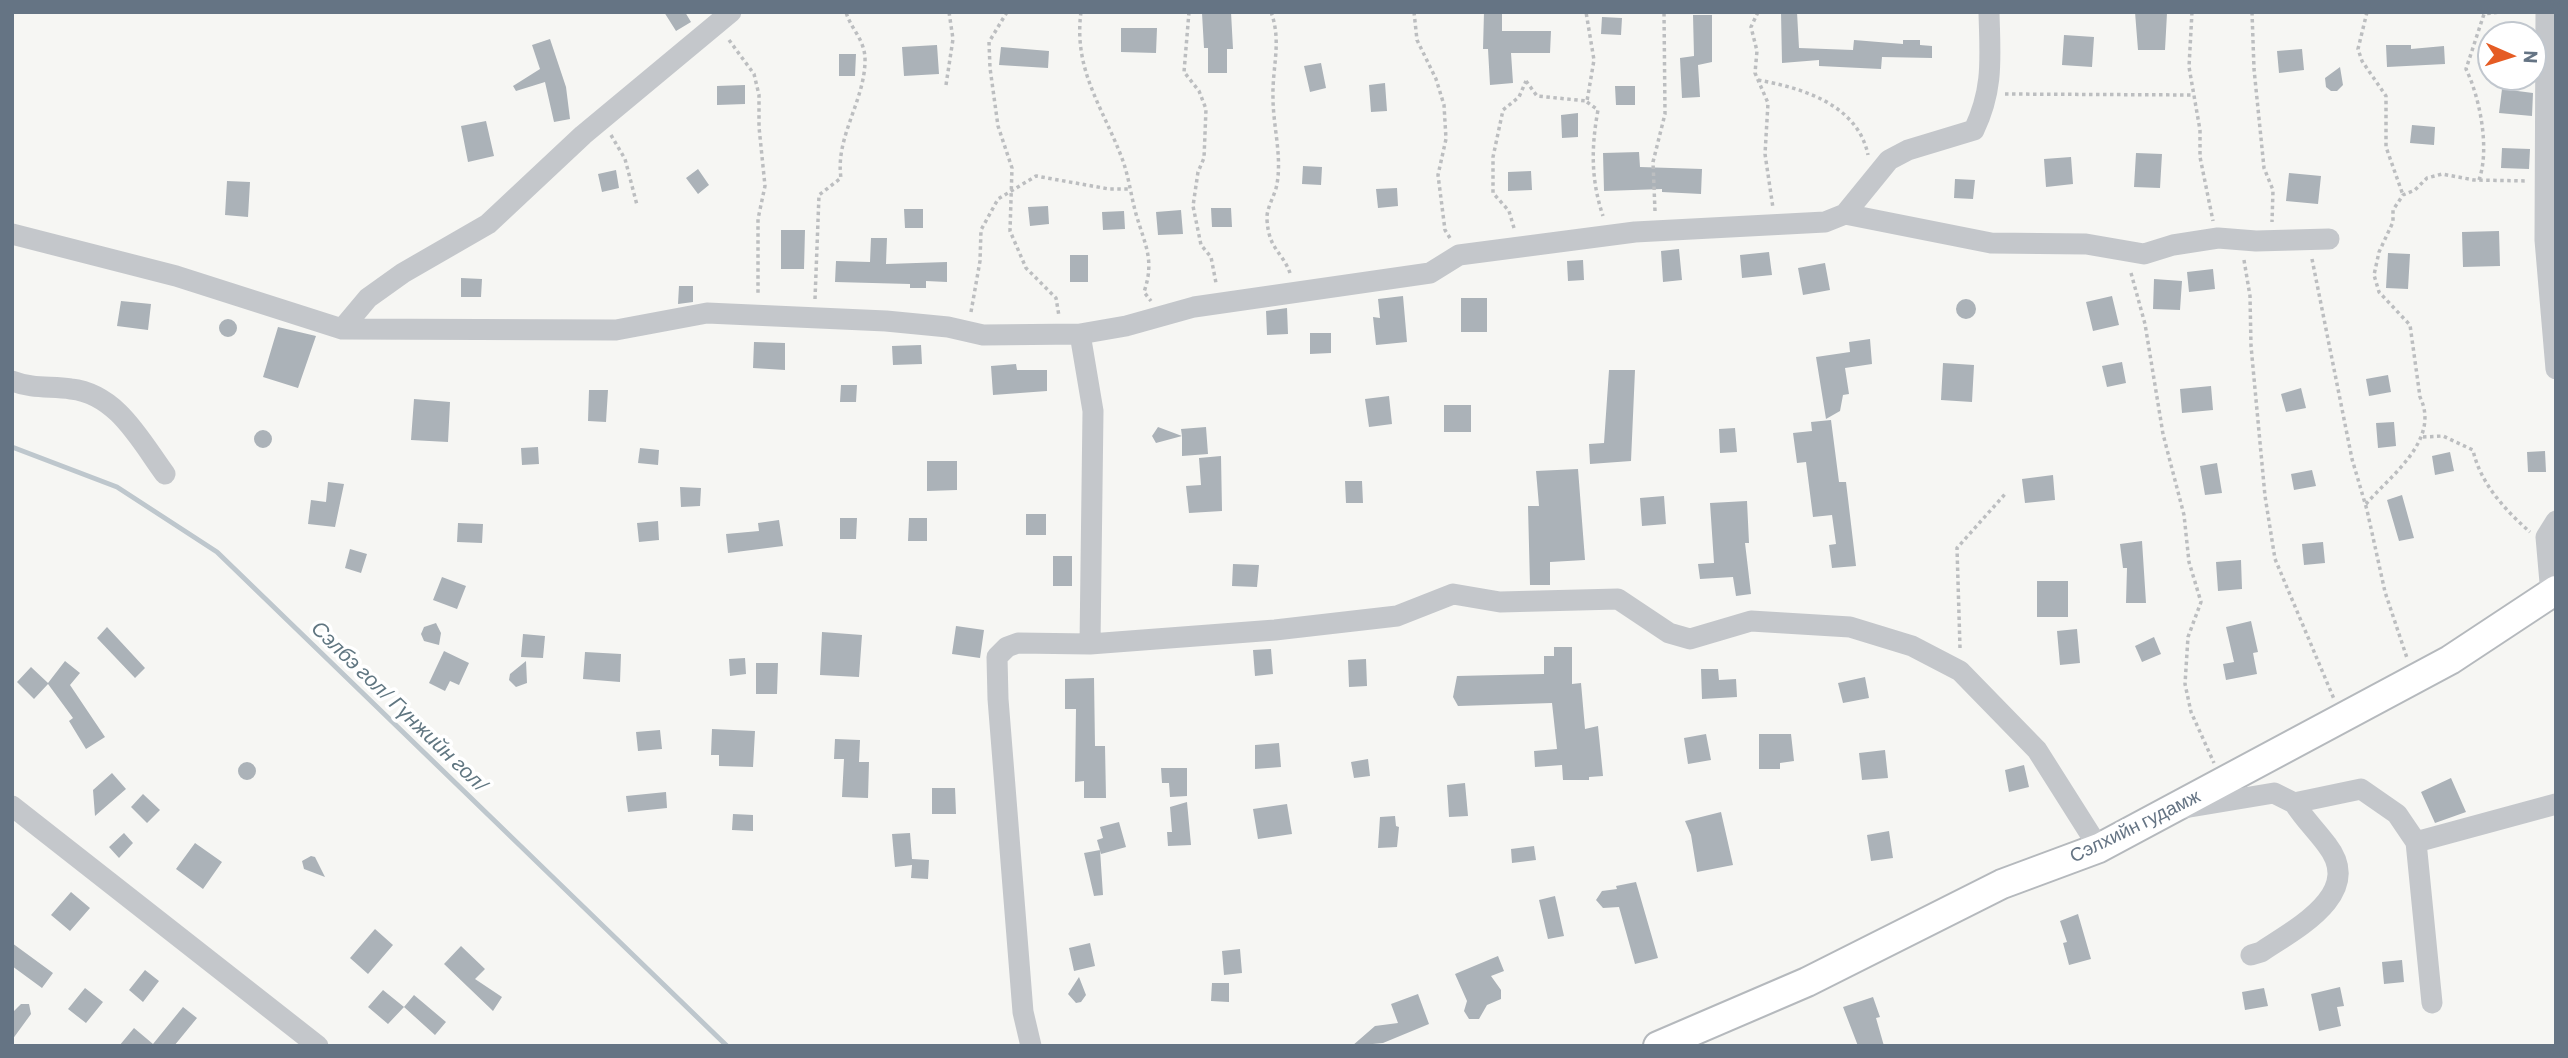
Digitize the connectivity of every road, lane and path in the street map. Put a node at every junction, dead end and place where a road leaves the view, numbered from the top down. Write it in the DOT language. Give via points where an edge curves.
graph roads {
  1 [pos="846,12"];
  2 [pos="949,12"];
  3 [pos="1007,12"];
  4 [pos="1081,12"];
  5 [pos="1189,12"];
  6 [pos="1271,12"];
  7 [pos="1414,12"];
  8 [pos="1586,12"];
  9 [pos="1664,12"];
  10 [pos="1758,12"];
  11 [pos="1989,12"];
  12 [pos="2192,12"];
  13 [pos="2252,12"];
  14 [pos="2367,12"];
  15 [pos="2496,12"];
  16 [pos="2546,12"];
  17 [pos="724,18"];
  18 [pos="1758,80"];
  19 [pos="946,85"];
  20 [pos="1989,93"];
  21 [pos="2193,95"];
  22 [pos="1587,101"];
  23 [pos="605,116"];
  24 [pos="1873,177"];
  25 [pos="2479,180"];
  26 [pos="2546,182"];
  27 [pos="1130,189"];
  28 [pos="1012,192"];
  29 [pos="2403,195"];
  30 [pos="637,205"];
  31 [pos="1845,214"];
  32 [pos="1775,224"];
  33 [pos="1653,230"];
  34 [pos="12,234"];
  35 [pos="1610,235"];
  36 [pos="2218,238"];
  37 [pos="2320,239"];
  38 [pos="2244,240"];
  39 [pos="2278,240"];
  40 [pos="1521,247"];
  41 [pos="2130,253"];
  42 [pos="1459,255"];
  43 [pos="1296,292"];
  44 [pos="1220,303"];
  45 [pos="760,315"];
  46 [pos="1164,315"];
  47 [pos="817,317"];
  48 [pos="342,329"];
  49 [pos="969,332"];
  50 [pos="1069,335"];
  51 [pos="2556,369"];
  52 [pos="12,381"];
  53 [pos="2423,437"];
  54 [pos="164,474"];
  55 [pos="2006,493"];
  56 [pos="2366,504"];
  57 [pos="2556,521"];
  58 [pos="2547,541"];
  59 [pos="2554,593"];
  60 [pos="1090,643"];
  61 [pos="1960,671"];
  62 [pos="2418,678"];
  63 [pos="2346,717"];
  64 [pos="2225,782"];
  65 [pos="2294,803"];
  66 [pos="2556,804"];
  67 [pos="12,806"];
  68 [pos="2173,810"];
  69 [pos="2416,842"];
  70 [pos="2099,848"];
  71 [pos="2251,955"];
  72 [pos="2432,1003"];
  73 [pos="318,1046"];
  74 [pos="1031,1046"];
  75 [pos="1658,1046"];
  1 -- 47 [label="path" via="860,36 865,60 838,162 841,178 819,195"];
  2 -- 19 [label="path" via="953,39"];
  3 -- 28 [label="path" via="989,42 998,126 1010,161"];
  4 -- 27 [label="path" via="1081,61"];
  5 -- 44 [label="path" via="1184,72 1206,109 1207,132 1193,206 1200,245 1211,257"];
  6 -- 43 [label="path" via="1278,30 1272,96 1279,161 1266,217 1273,249 1286,263"];
  7 -- 42 [label="path" via="1417,40 1444,105 1446,139 1438,175 1445,230"];
  8 -- 22 [label="path" via="1594,60"];
  9 -- 33 [label="path" via="1665,114 1653,162"];
  10 -- 18 [label="path" via="1751,27"];
  11 -- 20 [label="street"];
  12 -- 21 [label="path" via="2189,67"];
  13 -- 39 [label="path" via="2263,158 2273,190 2270,214"];
  14 -- 29 [label="path" via="2358,49 2386,96 2386,147"];
  15 -- 25 [label="path" via="2484,14 2466,69 2475,87 2482,128 2484,166"];
  16 -- 26 [label="street"];
  17 -- 23 [label="street"];
  17 -- 45 [label="path" via="754,74 759,95 765,186 758,219"];
  18 -- 24 [label="path" via="1821,99 1854,121 1865,141"];
  18 -- 32 [label="path" via="1768,103 1765,154"];
  20 -- 21 [label="path"];
  20 -- 24 [label="street" via="1974,130 1908,150 1889,160"];
  21 -- 36 [label="path" via="2200,157"];
  22 -- 35 [label="path" via="1598,110 1591,153 1597,199"];
  22 -- 40 [label="path" via="1537,96 1526,81 1519,97 1503,110 1493,157 1493,193 1509,211"];
  23 -- 30 [label="path" via="613,142 625,159"];
  23 -- 48 [label="street" via="488,224 368,298"];
  24 -- 31 [label="street"];
  25 -- 26 [label="path"];
  25 -- 29 [label="path" via="2442,174 2427,178"];
  26 -- 51 [label="street" via="2545,240"];
  27 -- 28 [label="path" via="1036,176"];
  27 -- 46 [label="path" via="1151,272 1144,292"];
  28 -- 49 [label="path" via="998,199 981,230"];
  28 -- 50 [label="path" via="1010,231 1026,268 1056,298"];
  29 -- 53 [label="path" via="2393,209 2393,222 2374,275 2379,292 2410,325 2425,407"];
  31 -- 32 [label="street" via="1825,222"];
  31 -- 41 [label="street" via="1991,243 2086,244"];
  32 -- 33 [label="street"];
  33 -- 35 [label="street"];
  34 -- 48 [label="street" via="176,276"];
  35 -- 40 [label="street"];
  36 -- 38 [label="street"];
  36 -- 41 [label="street"];
  37 -- 39 [label="street"];
  37 -- 56 [label="path" via="2312,263 2339,381 2342,418"];
  38 -- 39 [label="street"];
  38 -- 63 [label="path" via="2267,522 2275,559 2329,692"];
  40 -- 42 [label="street"];
  41 -- 64 [label="path" via="2163,434 2184,514 2189,562 2201,602 2186,654 2188,703"];
  42 -- 43 [label="street" via="1430,273"];
  43 -- 44 [label="street"];
  44 -- 46 [label="street"];
  45 -- 47 [label="street"];
  45 -- 48 [label="street" via="707,313 616,330"];
  46 -- 50 [label="street" via="1126,327"];
  47 -- 49 [label="street"];
  49 -- 50 [label="street"];
  50 -- 60 [label="street" via="1093,411"];
  52 -- 54 [label="street" via="103,398 127,421"];
  53 -- 56 [label="path"];
  53 -- 58 [label="path" via="2443,436 2473,450 2501,505 2531,533"];
  55 -- 61 [label="path" via="1957,548"];
  56 -- 62 [label="path" via="2398,634"];
  57 -- 58 [label="street"];
  58 -- 59 [label="street"];
  59 -- 62 [label="main road, Сэлхийн гудамж"];
  60 -- 61 [label="street" via="1397,616 1453,594 1500,602 1618,599 1669,634 1690,639 1751,621 1850,627 1912,646"];
  60 -- 74 [label="street" via="1018,643 998,657 1023,1012"];
  61 -- 70 [label="street" via="2037,750"];
  62 -- 63 [label="main road, Сэлхийн гудамж"];
  63 -- 64 [label="main road, Сэлхийн гудамж"];
  64 -- 68 [label="main road, Сэлхийн гудамж"];
  65 -- 68 [label="street" via="2274,793"];
  65 -- 69 [label="street" via="2361,789 2397,814"];
  65 -- 71 [label="street" via="2328,846 2339,869 2336,891 2317,914"];
  66 -- 69 [label="street"];
  67 -- 73 [label="street"];
  68 -- 70 [label="main road, Сэлхийн гудамж"];
  69 -- 72 [label="street"];
  70 -- 75 [label="main road, Сэлхийн гудамж" via="2002,884 1808,982"];
}
